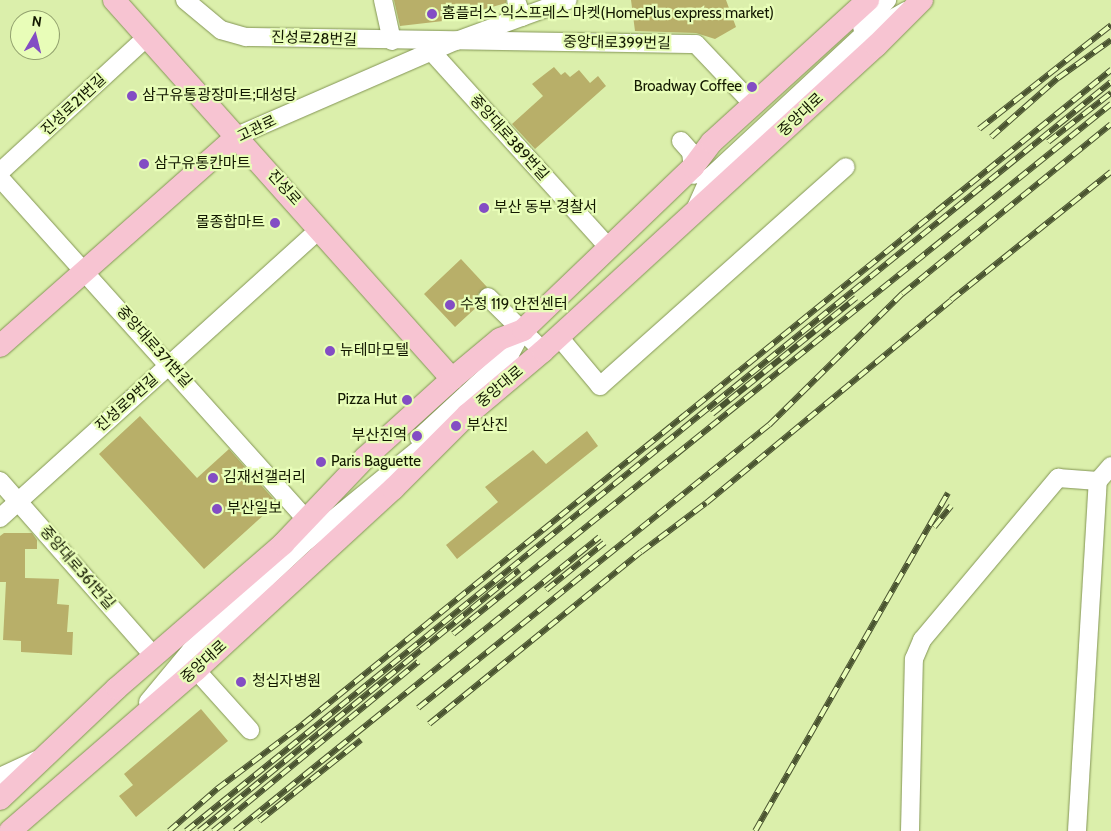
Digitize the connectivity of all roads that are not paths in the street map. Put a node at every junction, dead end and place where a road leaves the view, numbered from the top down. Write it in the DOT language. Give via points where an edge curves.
graph roads {
  1 [pos="114,0"];
  2 [pos="185,0"];
  3 [pos="382,0"];
  4 [pos="516,0"];
  5 [pos="568,0"];
  6 [pos="868,0"];
  7 [pos="887,0"];
  8 [pos="918,4"];
  9 [pos="522,17"];
  10 [pos="148,37"];
  11 [pos="392,41"];
  12 [pos="456,41"];
  13 [pos="431,51"];
  14 [pos="753,104"];
  15 [pos="237,136"];
  16 [pos="681,141"];
  17 [pos="693,167"];
  18 [pos="846,167"];
  19 [pos="0,172"];
  20 [pos="0,178"];
  21 [pos="695,210"];
  22 [pos="320,228"];
  23 [pos="608,247"];
  24 [pos="85,270"];
  25 [pos="488,297"];
  26 [pos="523,330"];
  27 [pos="551,344"];
  28 [pos="0,346"];
  29 [pos="170,364"];
  30 [pos="452,379"];
  31 [pos="466,415"];
  32 [pos="1111,466"];
  33 [pos="1098,480"];
  34 [pos="0,481"];
  35 [pos="18,501"];
  36 [pos="0,518"];
  37 [pos="305,518"];
  38 [pos="283,544"];
  39 [pos="154,656"];
  40 [pos="196,670"];
  41 [pos="250,730"];
  42 [pos="119,737"];
  43 [pos="48,754"];
  44 [pos="0,777"];
  45 [pos="0,799"];
  46 [pos="10,831"];
  47 [pos="910,831"];
  48 [pos="1077,831"];
  1 -- 10 [label="main road, 진성로"];
  2 -- 11 [label="street, 진성로28번길" via="221,30 246,37"];
  3 -- 11 [label="street"];
  4 -- 9 [label="street"];
  5 -- 9 [label="street, 고관로"];
  6 -- 14 [label="main road"];
  7 -- 17 [label="street" via="877,14 715,163"];
  8 -- 21 [label="main road, 중앙대로"];
  9 -- 12 [label="street, 고관로"];
  10 -- 15 [label="main road, 진성로"];
  10 -- 19 [label="street, 진성로21번길"];
  11 -- 12 [label="street, 진성로28번길"];
  12 -- 13 [label="street, 고관로"];
  12 -- 14 [label="street, 중앙대로399번길" via="696,44"];
  13 -- 15 [label="street, 고관로"];
  13 -- 23 [label="street, 중앙대로389번길"];
  14 -- 17 [label="main road" via="712,142"];
  15 -- 22 [label="main road, 진성로"];
  15 -- 24 [label="main road, 고관로"];
  16 -- 17 [label="street" via="691,152"];
  17 -- 21 [label="street"];
  17 -- 23 [label="main road"];
  18 -- 27 [label="street" via="600,386"];
  20 -- 24 [label="street, 중앙대로371번길"];
  21 -- 27 [label="main road, 중앙대로"];
  22 -- 29 [label="street, 진성로9번길"];
  22 -- 30 [label="main road, 진성로"];
  23 -- 26 [label="main road"];
  24 -- 28 [label="main road, 고관로"];
  24 -- 29 [label="street, 중앙대로371번길"];
  25 -- 26 [label="street"];
  26 -- 27 [label="street"];
  26 -- 30 [label="main road" via="500,339"];
  26 -- 38 [label="street" via="510,354 407,449"];
  27 -- 31 [label="main road, 중앙대로"];
  29 -- 35 [label="street, 진성로9번길"];
  29 -- 37 [label="street, 중앙대로371번길"];
  30 -- 37 [label="main road"];
  31 -- 40 [label="main road, 중앙대로" via="393,489"];
  31 -- 42 [label="street" via="423,444 303,544 191,650"];
  32 -- 33 [label="street"];
  33 -- 47 [label="street" via="1058,478 922,640 914,659"];
  33 -- 48 [label="street"];
  34 -- 35 [label="street, 중앙대로361번길"];
  35 -- 36 [label="street, 진성로9번길"];
  35 -- 39 [label="street, 중앙대로361번길"];
  37 -- 38 [label="main road"];
  38 -- 39 [label="main road"];
  39 -- 43 [label="main road"];
  40 -- 41 [label="street"];
  40 -- 42 [label="main road, 중앙대로"];
  42 -- 46 [label="main road, 중앙대로"];
  43 -- 44 [label="street"];
  43 -- 45 [label="main road"];
}
